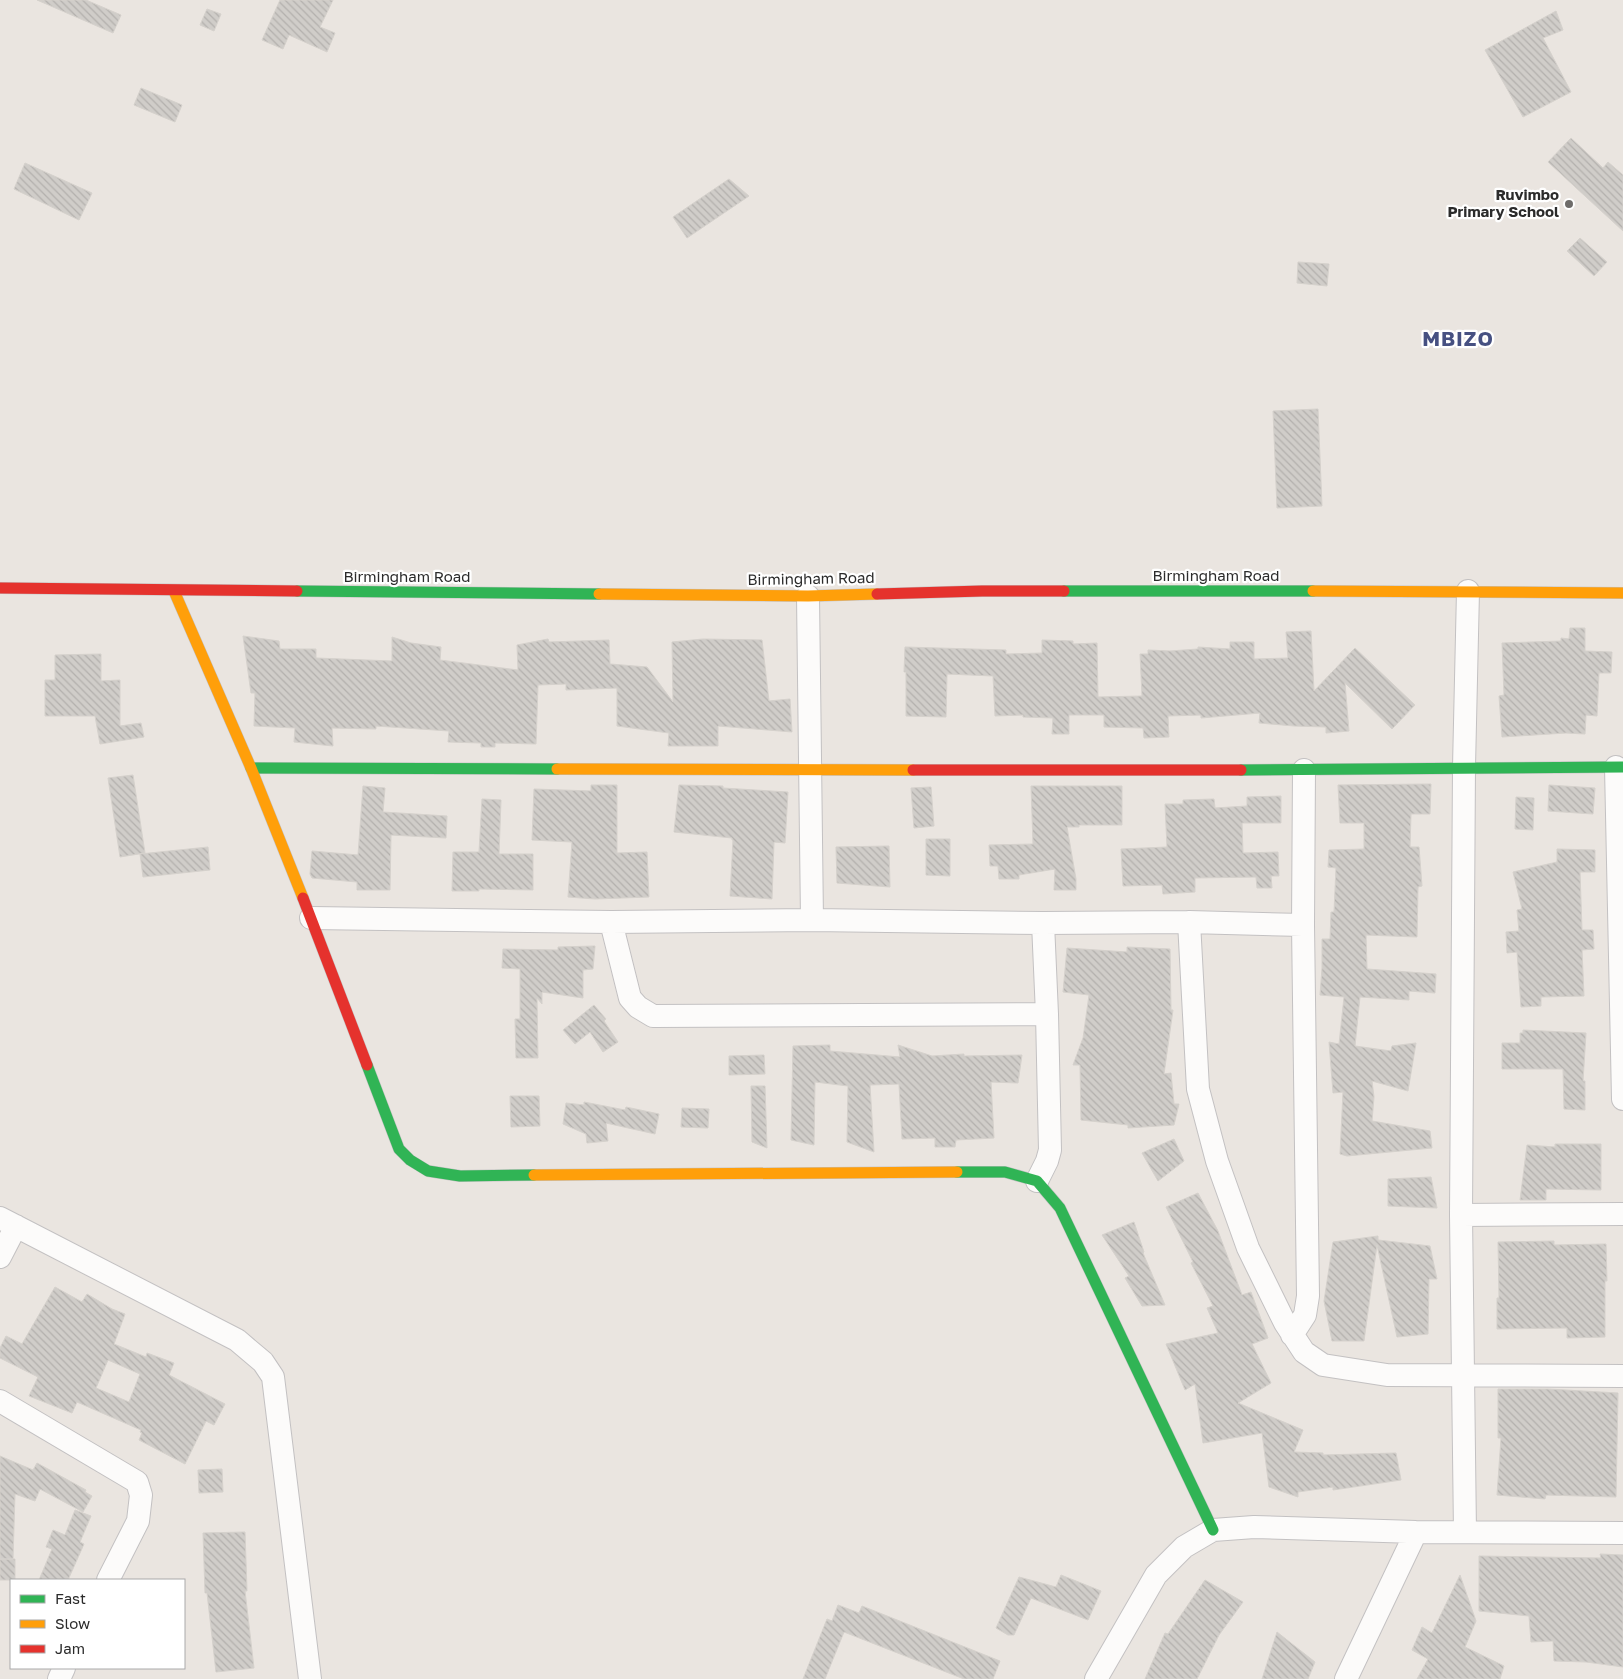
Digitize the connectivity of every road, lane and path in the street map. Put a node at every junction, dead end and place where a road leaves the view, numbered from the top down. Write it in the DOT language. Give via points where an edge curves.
graph roads {
  1 [pos="0,588"];
  2 [pos="174,590"];
  3 [pos="1468,591"];
  4 [pos="1623,593"];
  5 [pos="808,596"];
  6 [pos="1464,767"];
  7 [pos="1619,767"];
  8 [pos="251,768"];
  9 [pos="1304,770"];
  10 [pos="809,771"];
  11 [pos="311,918"];
  12 [pos="812,920"];
  13 [pos="611,922"];
  14 [pos="1189,922"];
  15 [pos="1043,924"];
  16 [pos="1303,925"];
  17 [pos="1047,1014"];
  18 [pos="1623,1099"];
  19 [pos="1038,1180"];
  20 [pos="1623,1214"];
  21 [pos="1461,1215"];
  22 [pos="8,1222"];
  23 [pos="0,1258"];
  24 [pos="1292,1334"];
  25 [pos="1464,1376"];
  26 [pos="1623,1376"];
  27 [pos="0,1401"];
  28 [pos="1213,1530"];
  29 [pos="1416,1532"];
  30 [pos="1465,1532"];
  31 [pos="1623,1532"];
  32 [pos="109,1579"];
  33 [pos="310,1679"];
  34 [pos="1096,1679"];
  35 [pos="1346,1679"];
  1 -- 2 [label="street, Birmingham Road"];
  2 -- 5 [label="street, Birmingham Road"];
  2 -- 8 [label="street"];
  3 -- 4 [label="street, Birmingham Road"];
  3 -- 5 [label="street, Birmingham Road" via="982,590"];
  3 -- 6 [label="street"];
  5 -- 10 [label="street"];
  6 -- 7 [label="street"];
  6 -- 9 [label="street"];
  6 -- 21 [label="street"];
  7 -- 18 [label="street"];
  8 -- 10 [label="street"];
  8 -- 11 [label="street"];
  9 -- 10 [label="street"];
  9 -- 16 [label="street"];
  10 -- 12 [label="street"];
  11 -- 13 [label="street"];
  11 -- 19 [label="street" via="399,1149 428,1171 460,1176 1004,1172"];
  12 -- 13 [label="street"];
  12 -- 15 [label="street"];
  13 -- 17 [label="street" via="630,998 653,1016"];
  14 -- 15 [label="street"];
  14 -- 16 [label="street"];
  14 -- 24 [label="street" via="1198,1089 1217,1160 1248,1248"];
  15 -- 17 [label="street"];
  16 -- 24 [label="street" via="1308,1296 1304,1314"];
  17 -- 19 [label="street" via="1050,1150"];
  19 -- 28 [label="street" via="1060,1208"];
  20 -- 21 [label="street"];
  21 -- 25 [label="street"];
  22 -- 23 [label="street"];
  22 -- 33 [label="street" via="237,1340 264,1362 273,1376"];
  24 -- 25 [label="street" via="1304,1352 1323,1365 1387,1376"];
  25 -- 26 [label="street"];
  25 -- 30 [label="street"];
  27 -- 32 [label="street" via="137,1482 142,1495 138,1521"];
  28 -- 29 [label="street" via="1254,1527"];
  28 -- 34 [label="street" via="1184,1547 1156,1575"];
  29 -- 30 [label="street"];
  29 -- 35 [label="street"];
  30 -- 31 [label="street"];
}
